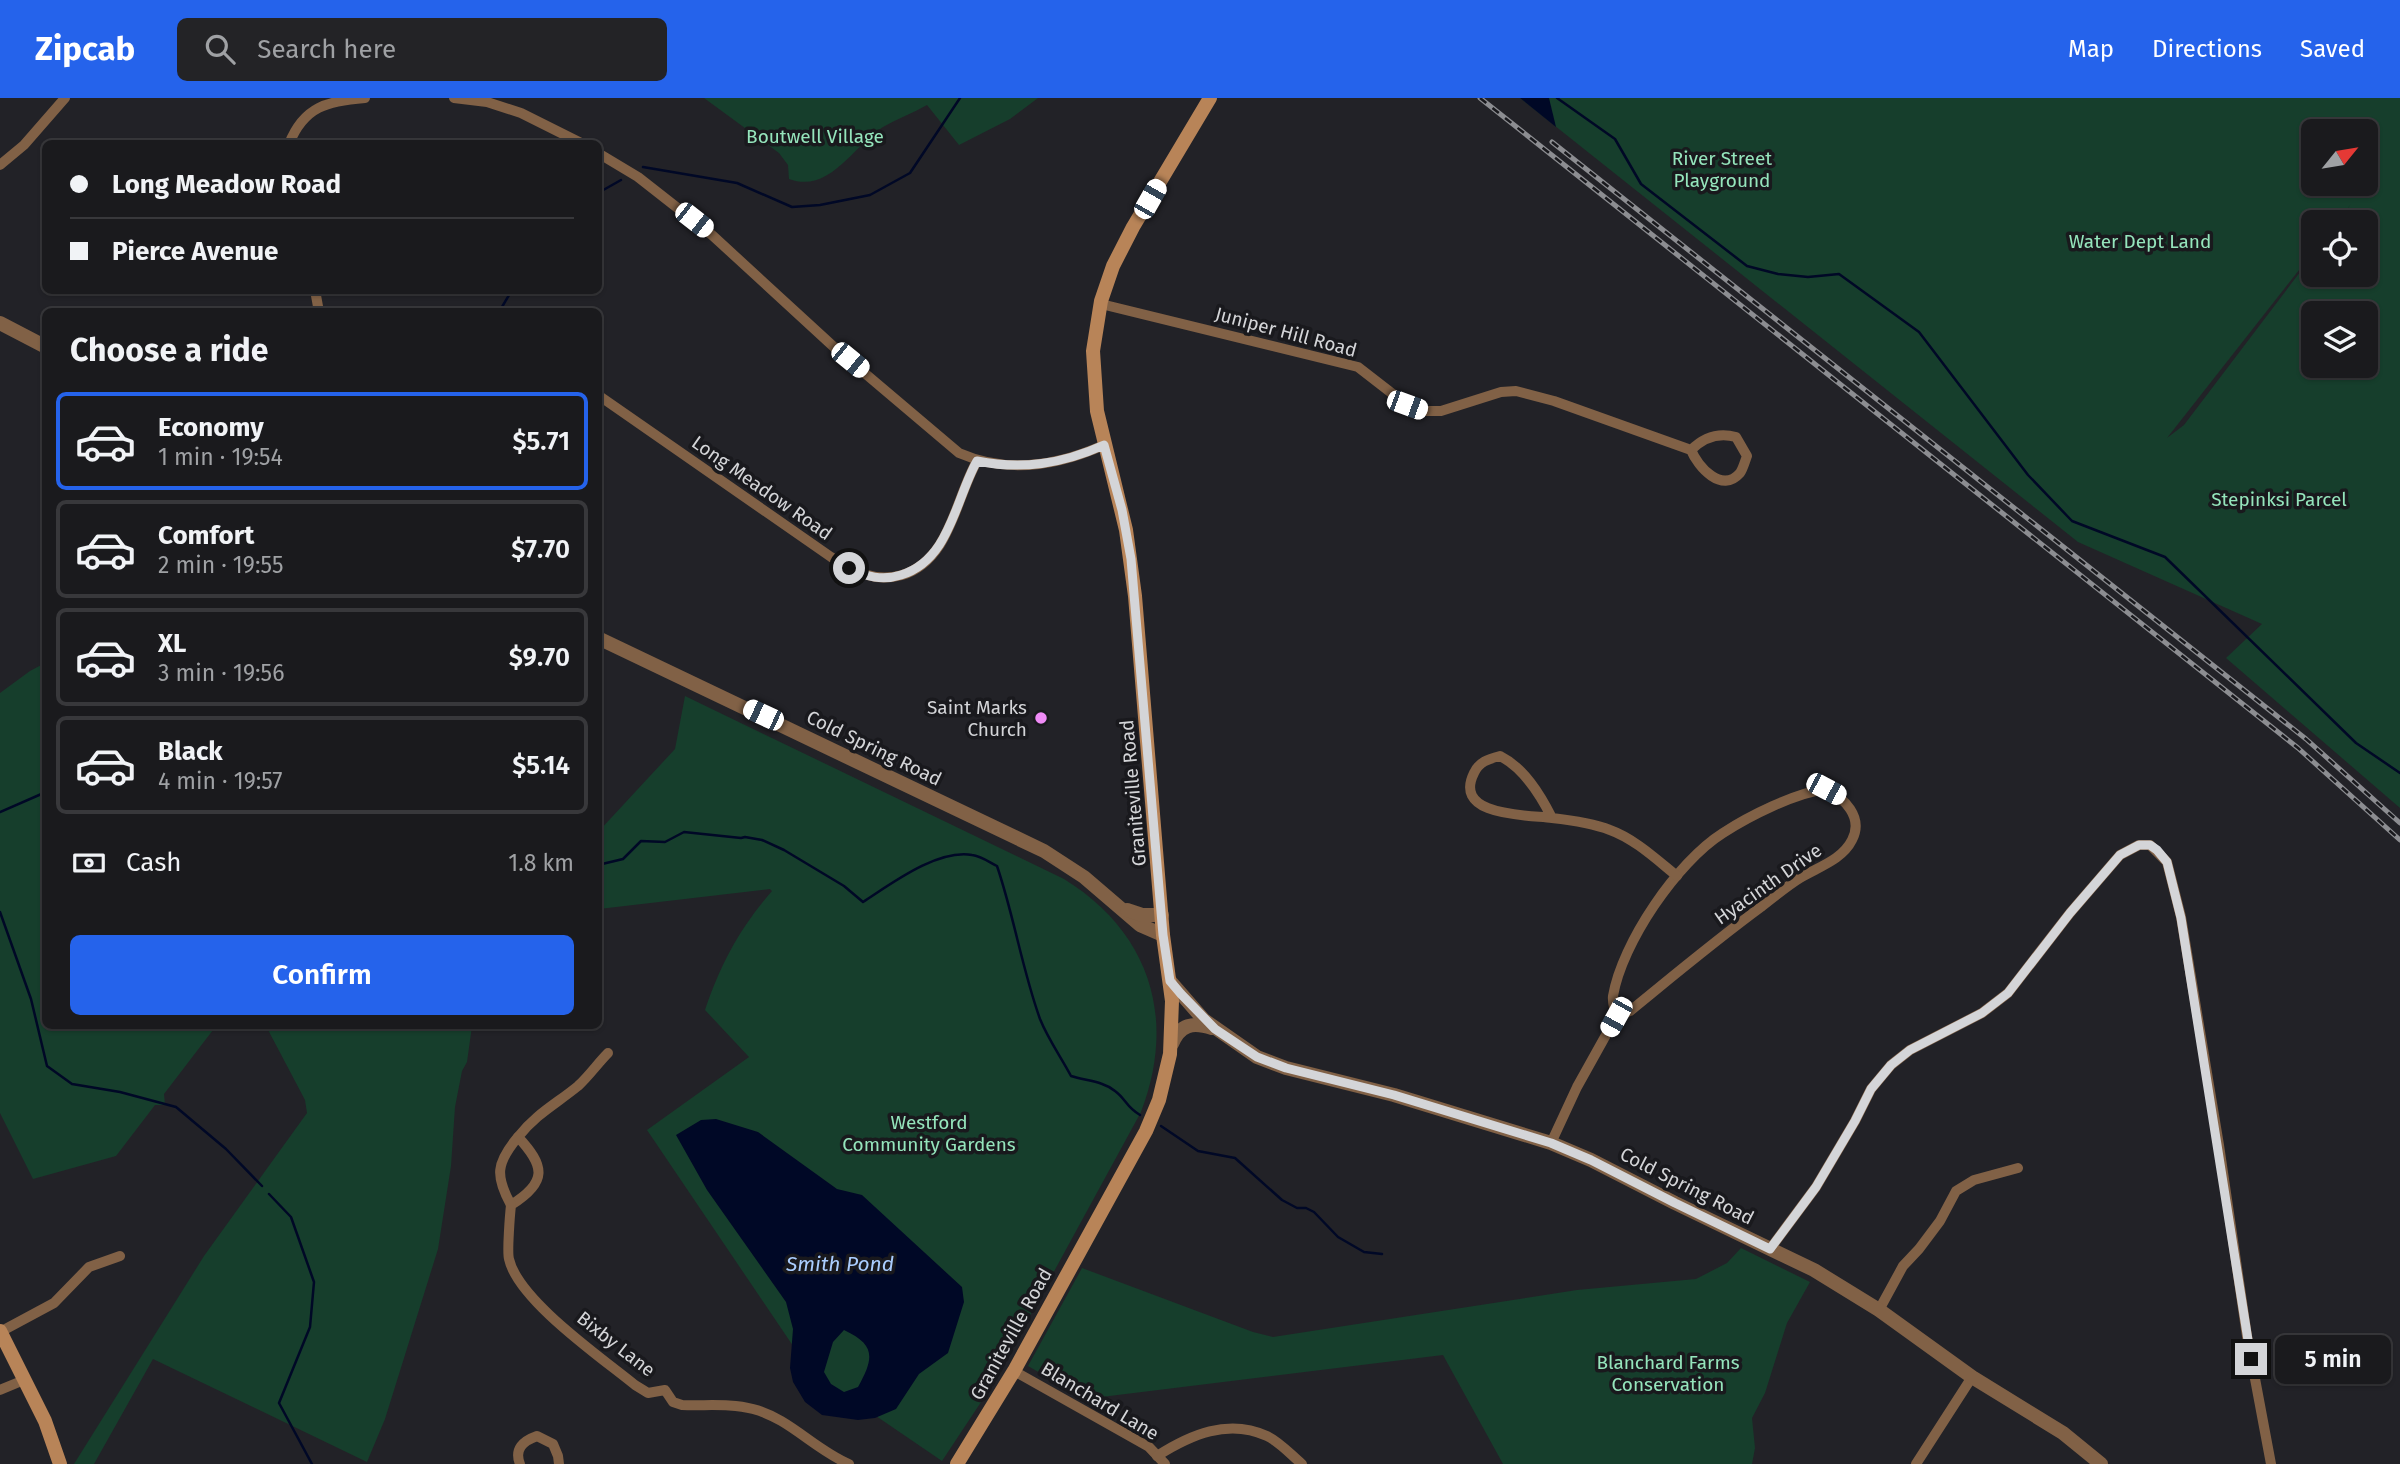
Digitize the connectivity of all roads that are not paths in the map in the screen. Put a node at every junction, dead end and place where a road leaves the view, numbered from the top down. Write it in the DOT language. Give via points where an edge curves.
graph roads {
  1 [pos="65,98"];
  2 [pos="365,98"];
  3 [pos="454,98"];
  4 [pos="1210,98"];
  5 [pos="291,140"];
  6 [pos="575,140"];
  7 [pos="602,155"];
  8 [pos="0,165"];
  9 [pos="1101,304"];
  10 [pos="0,323"];
  11 [pos="42,345"];
  12 [pos="602,398"];
  13 [pos="1104,445"];
  14 [pos="1691,450"];
  15 [pos="977,461"];
  16 [pos="602,640"];
  17 [pos="1552,818"];
  18 [pos="1677,876"];
  19 [pos="1123,908"];
  20 [pos="1162,915"];
  21 [pos="1163,935"];
  22 [pos="1170,981"];
  23 [pos="1616,1017"];
  24 [pos="1215,1029"];
  25 [pos="1172,1044"];
  26 [pos="608,1052"];
  27 [pos="518,1137"];
  28 [pos="1551,1143"];
  29 [pos="2018,1168"];
  30 [pos="512,1205"];
  31 [pos="1770,1249"];
  32 [pos="120,1256"];
  33 [pos="1879,1310"];
  34 [pos="0,1331"];
  35 [pos="1014,1371"];
  36 [pos="1972,1377"];
  37 [pos="24,1380"];
  38 [pos="0,1390"];
  39 [pos="1161,1460"];
  40 [pos="61,1464"];
  41 [pos="520,1464"];
  42 [pos="559,1464"];
  43 [pos="849,1464"];
  44 [pos="957,1464"];
  45 [pos="1302,1464"];
  46 [pos="1916,1464"];
  47 [pos="2101,1464"];
  48 [pos="2271,1464"];
  1 -- 8 [label="street"];
  2 -- 5 [label="street" via="332,102 311,111"];
  3 -- 6 [label="street" via="521,113"];
  4 -- 9 [label="main road, Graniteville Road" via="1121,248"];
  7 -- 15 [label="street" via="638,177 712,235 948,446"];
  9 -- 13 [label="main road, Graniteville Road" via="1093,371"];
  9 -- 14 [label="street, Juniper Hill Road" via="1358,367 1407,405 1424,411 1441,411 1516,391"];
  10 -- 11 [label="street"];
  12 -- 15 [label="street, Long Meadow Road" via="831,556 875,578 909,572 933,555"];
  13 -- 15 [label="street" via="1032,466"];
  13 -- 20 [label="main road, Graniteville Road" via="1122,510 1134,583"];
  14 -- 14 [label="street" via="1710,436 1726,434 1736,437 1747,456 1740,473 1728,480 1718,479 1704,472"];
  16 -- 19 [label="street, Cold Spring Road" via="1044,851"];
  17 -- 17 [label="street" via="1510,761 1500,756 1478,765 1471,793 1481,806 1498,813"];
  17 -- 18 [label="street" via="1611,830"];
  18 -- 23 [label="street, Hyacinth Drive" via="1628,950 1612,999"];
  18 -- 23 [label="street, Hyacinth Drive" via="1723,833 1806,792 1826,789 1850,806 1855,832 1843,852 1800,878 1630,1011"];
  19 -- 20 [label="street, Cold Spring Road" via="1142,915"];
  19 -- 21 [label="street, Cold Spring Road" via="1140,925"];
  20 -- 21 [label="main road, Graniteville Road"];
  21 -- 22 [label="main road, Graniteville Road"];
  22 -- 24 [label="street, Cold Spring Road"];
  22 -- 25 [label="main road, Graniteville Road"];
  23 -- 28 [label="street, Hyacinth Drive"];
  24 -- 25 [label="street" via="1195,1024 1184,1027"];
  24 -- 28 [label="street, Cold Spring Road" via="1257,1057 1286,1068"];
  25 -- 35 [label="main road, Graniteville Road" via="1146,1131"];
  26 -- 27 [label="street, Bixby Lane" via="579,1085 530,1121"];
  27 -- 30 [label="street, Bixby Lane" via="500,1169 501,1185"];
  27 -- 30 [label="street" via="533,1153 540,1171 536,1183"];
  28 -- 31 [label="street, Cold Spring Road"];
  29 -- 33 [label="street" via="1974,1180 1956,1192 1940,1221 1903,1266"];
  30 -- 43 [label="street, Bixby Lane" via="508,1256 516,1277 545,1309 635,1385 648,1393 665,1390 673,1402 682,1405 739,1406 765,1413"];
  31 -- 33 [label="street, Cold Spring Road"];
  31 -- 48 [label="street" via="1816,1187 1871,1089 1891,1065 2008,993 2120,855 2150,845 2167,862 2181,918 2246,1336"];
  32 -- 34 [label="street" via="89,1268 54,1303"];
  33 -- 36 [label="street, Cold Spring Road"];
  34 -- 37 [label="main road"];
  35 -- 39 [label="street, Blanchard Lane" via="1149,1447"];
  35 -- 44 [label="main road, Graniteville Road"];
  36 -- 46 [label="street"];
  36 -- 47 [label="street, Cold Spring Road" via="2063,1433"];
  37 -- 38 [label="street"];
  37 -- 40 [label="main road"];
  39 -- 45 [label="street" via="1192,1436 1240,1429 1268,1437"];
  41 -- 42 [label="street" via="520,1445 537,1436 553,1444"];
}
